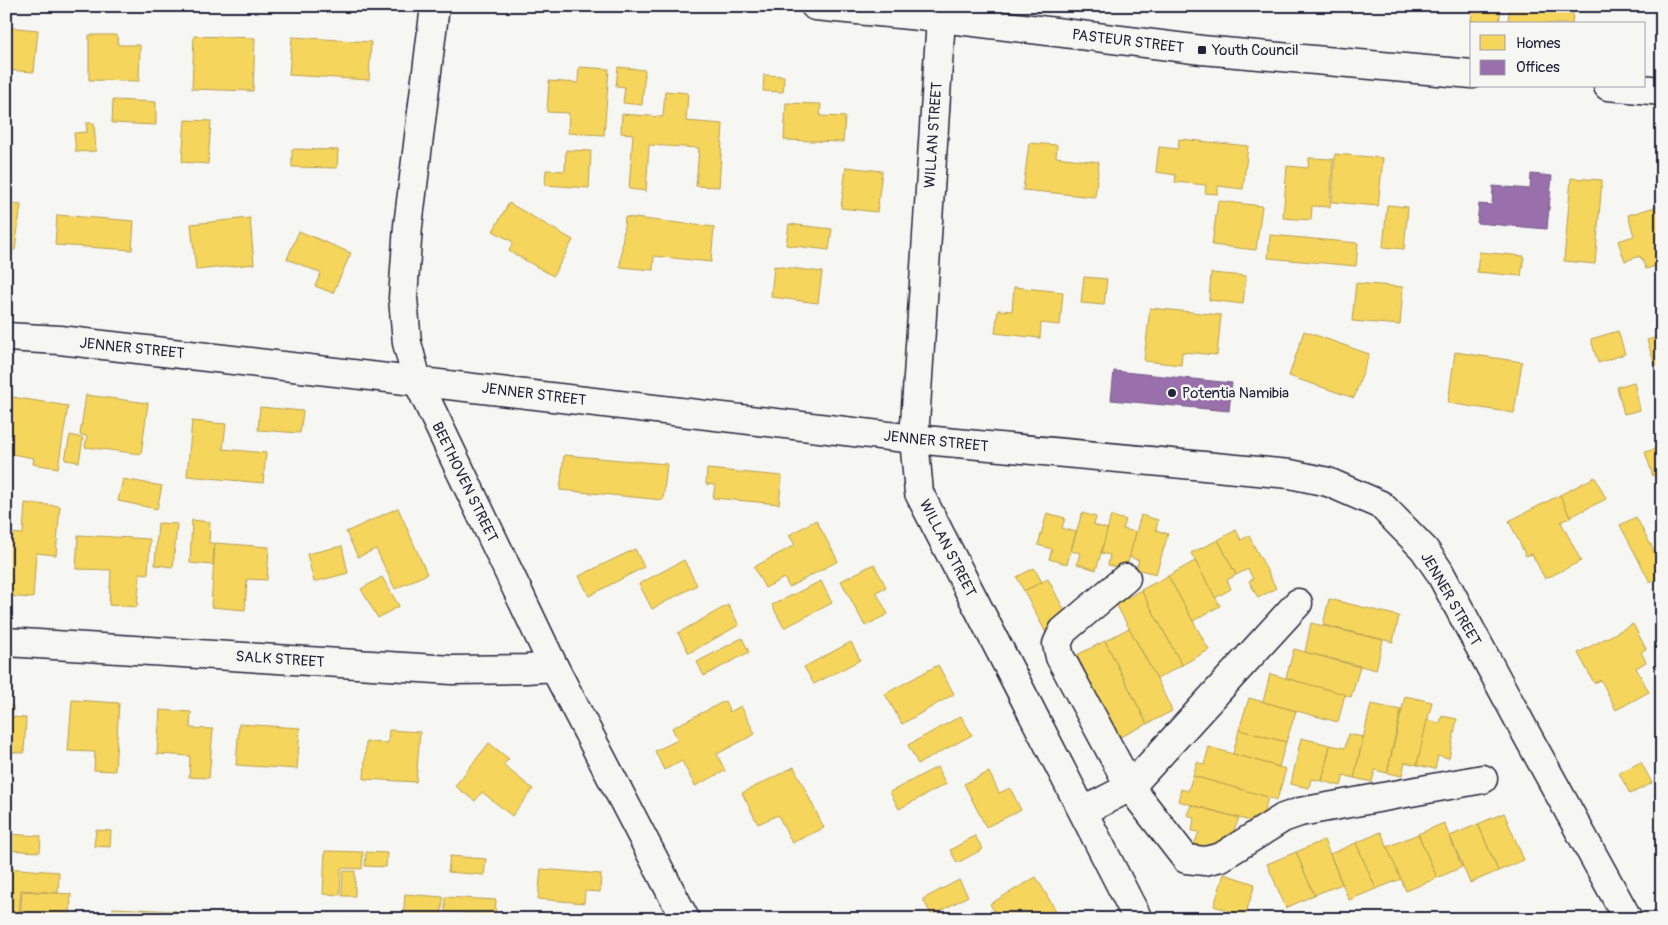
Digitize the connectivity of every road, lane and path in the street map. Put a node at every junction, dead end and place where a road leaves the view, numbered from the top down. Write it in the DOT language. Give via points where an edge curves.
graph roads {
  1 [pos="435,6"];
  2 [pos="815,6"];
  3 [pos="941,18"];
  4 [pos="1470,74"];
  5 [pos="1630,88"];
  6 [pos="1662,91"];
  7 [pos="6,337"];
  8 [pos="417,380"];
  9 [pos="914,439"];
  10 [pos="1126,578"];
  11 [pos="1298,603"];
  12 [pos="6,642"];
  13 [pos="554,667"];
  14 [pos="1483,778"];
  15 [pos="1130,787"];
  16 [pos="1084,811"];
  17 [pos="686,919"];
  18 [pos="1138,919"];
  19 [pos="1628,919"];
  1 -- 8 [label="street, BEETHOVEN STREET" via="408,226 403,298 406,343"];
  2 -- 3 [label="street, PASTEUR STREET"];
  3 -- 4 [label="street, PASTEUR STREET" via="1202,50"];
  3 -- 9 [label="street, WILLAN STREET"];
  5 -- 6 [label="street"];
  7 -- 8 [label="street, JENNER STREET" via="60,340"];
  8 -- 9 [label="street, JENNER STREET"];
  8 -- 13 [label="street, BEETHOVEN STREET"];
  9 -- 16 [label="street, WILLAN STREET" via="919,493"];
  9 -- 19 [label="street, JENNER STREET" via="1290,474 1328,482 1381,505 1424,549 1438,571"];
  10 -- 15 [label="street" via="1063,630 1057,644 1060,658"];
  11 -- 15 [label="street"];
  12 -- 13 [label="street, SALK STREET" via="452,670"];
  13 -- 17 [label="street, BEETHOVEN STREET"];
  14 -- 15 [label="street" via="1300,812 1283,818 1221,857 1205,861 1186,859"];
  15 -- 16 [label="street"];
  16 -- 18 [label="street, WILLAN STREET"];
}
